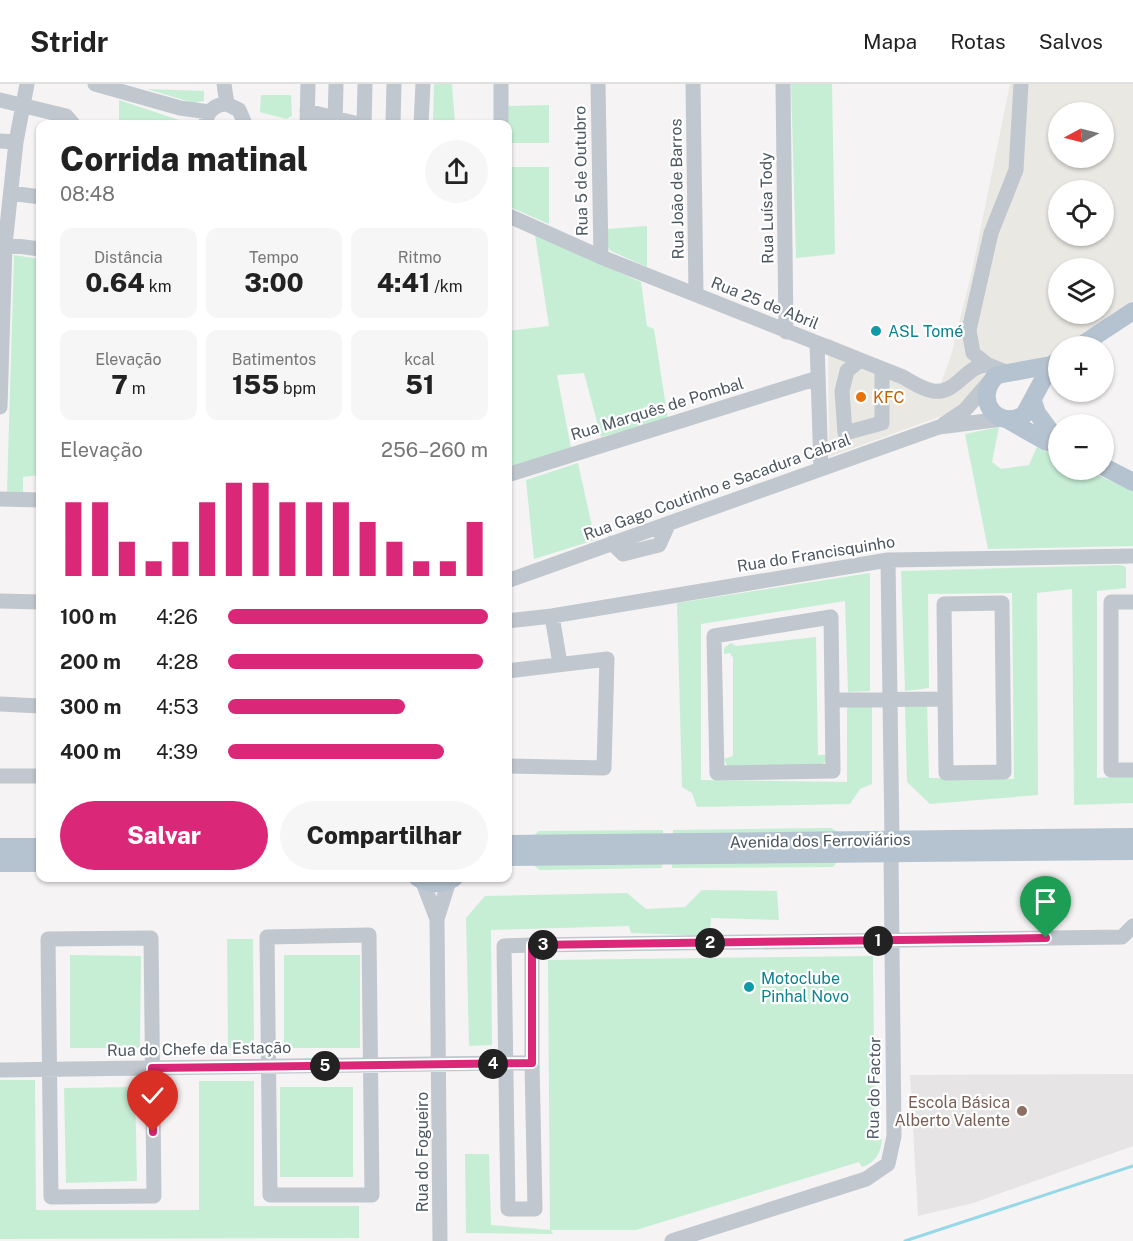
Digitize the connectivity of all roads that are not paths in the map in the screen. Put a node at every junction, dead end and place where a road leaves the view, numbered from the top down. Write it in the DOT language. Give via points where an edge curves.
graph roads {
  1 [pos="27,84"];
  2 [pos="95,84"];
  3 [pos="224,84"];
  4 [pos="308,84"];
  5 [pos="336,84"];
  6 [pos="365,84"];
  7 [pos="394,84"];
  8 [pos="423,84"];
  9 [pos="501,84"];
  10 [pos="598,84"];
  11 [pos="693,84"];
  12 [pos="783,84"];
  13 [pos="1021,84"];
  14 [pos="0,100"];
  15 [pos="24,104"];
  16 [pos="227,104"];
  17 [pos="307,118"];
  18 [pos="70,120"];
  19 [pos="206,120"];
  20 [pos="245,120"];
  21 [pos="326,120"];
  22 [pos="335,120"];
  23 [pos="363,120"];
  24 [pos="393,120"];
  25 [pos="421,120"];
  26 [pos="501,120"];
  27 [pos="0,141"];
  28 [pos="16,142"];
  29 [pos="11,193"];
  30 [pos="36,196"];
  31 [pos="512,217"];
  32 [pos="3,244"];
  33 [pos="36,248"];
  34 [pos="601,257"];
  35 [pos="696,294"];
  36 [pos="1133,311"];
  37 [pos="786,332"];
  38 [pos="1095,336"];
  39 [pos="817,344"];
  40 [pos="1,350"];
  41 [pos="860,360"];
  42 [pos="1048,364"];
  43 [pos="882,369"];
  44 [pos="1000,373"];
  45 [pos="1048,375"];
  46 [pos="818,378"];
  47 [pos="1034,399"];
  48 [pos="0,407"];
  49 [pos="1005,420"];
  50 [pos="939,427"];
  51 [pos="1048,428"];
  52 [pos="1048,442"];
  53 [pos="821,469"];
  54 [pos="1114,472"];
  55 [pos="512,473"];
  56 [pos="1133,482"];
  57 [pos="0,499"];
  58 [pos="36,500"];
  59 [pos="1133,556"];
  60 [pos="888,560"];
  61 [pos="512,579"];
  62 [pos="0,601"];
  63 [pos="36,602"];
  64 [pos="1133,603"];
  65 [pos="552,616"];
  66 [pos="512,620"];
  67 [pos="560,664"];
  68 [pos="512,670"];
  69 [pos="890,699"];
  70 [pos="945,699"];
  71 [pos="832,700"];
  72 [pos="0,704"];
  73 [pos="36,706"];
  74 [pos="512,766"];
  75 [pos="1133,770"];
  76 [pos="0,776"];
  77 [pos="36,776"];
  78 [pos="1133,837"];
  79 [pos="512,844"];
  80 [pos="0,847"];
  81 [pos="36,847"];
  82 [pos="892,847"];
  83 [pos="1133,851"];
  84 [pos="512,857"];
  85 [pos="0,863"];
  86 [pos="36,863"];
  87 [pos="421,882"];
  88 [pos="451,882"];
  89 [pos="437,919"];
  90 [pos="1129,936"];
  91 [pos="892,941"];
  92 [pos="532,945"];
  93 [pos="506,1063"];
  94 [pos="532,1063"];
  95 [pos="439,1064"];
  96 [pos="371,1065"];
  97 [pos="267,1066"];
  98 [pos="152,1068"];
  99 [pos="0,1070"];
  100 [pos="49,1070"];
  101 [pos="440,1241"];
  102 [pos="672,1241"];
  1 -- 15 [label="street"];
  2 -- 19 [label="street" via="180,108"];
  3 -- 16 [label="street"];
  4 -- 17 [label="street"];
  5 -- 22 [label="street"];
  6 -- 23 [label="street"];
  7 -- 24 [label="street"];
  8 -- 25 [label="street"];
  9 -- 26 [label="street"];
  10 -- 34 [label="street, Rua 5 de Outubro"];
  11 -- 35 [label="street, Rua João de Barros"];
  12 -- 37 [label="street, Rua Luísa Tody"];
  13 -- 44 [label="street" via="1016,170 990,233 969,330 973,353"];
  14 -- 15 [label="street"];
  15 -- 18 [label="street"];
  15 -- 28 [label="street"];
  16 -- 19 [label="street" via="217,105"];
  16 -- 20 [label="street" via="239,110"];
  17 -- 21 [label="street"];
  27 -- 28 [label="street"];
  28 -- 29 [label="street"];
  29 -- 30 [label="street"];
  29 -- 32 [label="street"];
  31 -- 34 [label="street, Rua 25 de Abril"];
  32 -- 33 [label="street"];
  32 -- 40 [label="street"];
  34 -- 35 [label="street, Rua 25 de Abril"];
  35 -- 37 [label="street, Rua 25 de Abril"];
  36 -- 38 [label="main road"];
  37 -- 39 [label="street, Rua 25 de Abril"];
  39 -- 41 [label="street, Rua 25 de Abril"];
  39 -- 46 [label="street"];
  40 -- 48 [label="street"];
  41 -- 43 [label="street, Rua 25 de Abril"];
  41 -- 43 [label="street" via="847,371 842,391 845,433 882,423"];
  42 -- 44 [label="main road"];
  43 -- 44 [label="street, Rua 25 de Abril" via="925,389 943,392 978,367"];
  44 -- 47 [label="main road" via="1025,377 1032,386"];
  44 -- 49 [label="main road" via="987,388 986,403"];
  44 -- 50 [label="street, Rua Gago Coutinho e Sacadura Cabral" via="965,410"];
  45 -- 47 [label="main road"];
  46 -- 53 [label="street"];
  46 -- 55 [label="street, Rua Marquês de Pombal"];
  47 -- 49 [label="main road" via="1024,416"];
  47 -- 51 [label="main road" via="1037,413"];
  49 -- 50 [label="street, Rua Gago Coutinho e Sacadura Cabral"];
  49 -- 52 [label="main road"];
  50 -- 53 [label="street, Rua Gago Coutinho e Sacadura Cabral"];
  53 -- 61 [label="street, Rua Gago Coutinho e Sacadura Cabral"];
  54 -- 56 [label="main road"];
  57 -- 58 [label="street"];
  59 -- 60 [label="street, Rua do Francisquinho"];
  60 -- 65 [label="street, Rua do Francisquinho"];
  60 -- 69 [label="street, Rua do Factor"];
  62 -- 63 [label="street"];
  64 -- 75 [label="street" via="1111,602 1111,770"];
  65 -- 66 [label="street, Rua do Francisquinho"];
  65 -- 67 [label="street"];
  67 -- 68 [label="street"];
  67 -- 74 [label="street" via="607,659 604,768"];
  69 -- 70 [label="street"];
  69 -- 71 [label="street"];
  69 -- 82 [label="street, Rua do Factor"];
  70 -- 70 [label="street" via="944,604 1002,603 1004,772 946,773"];
  71 -- 71 [label="street" via="833,771 717,773 714,636 831,617"];
  72 -- 73 [label="street"];
  76 -- 77 [label="street"];
  78 -- 82 [label="main road, Avenida dos Ferroviários"];
  79 -- 82 [label="main road, Avenida dos Ferroviários"];
  80 -- 81 [label="main road"];
  82 -- 83 [label="main road, Avenida dos Ferroviários"];
  82 -- 84 [label="main road, Avenida dos Ferroviários"];
  82 -- 91 [label="street, Rua do Factor"];
  85 -- 86 [label="main road"];
  87 -- 89 [label="street"];
  88 -- 89 [label="street"];
  89 -- 95 [label="street, Rua do Fogueiro"];
  90 -- 91 [label="street"];
  91 -- 92 [label="street"];
  91 -- 102 [label="street, Rua do Factor" via="894,1136 888,1164 866,1179"];
  92 -- 93 [label="street" via="504,946"];
  92 -- 94 [label="street"];
  93 -- 94 [label="street, Rua do Chefe da Estação"];
  93 -- 94 [label="street" via="508,1209 535,1209"];
  93 -- 95 [label="street, Rua do Chefe da Estação"];
  95 -- 96 [label="street, Rua do Chefe da Estação"];
  95 -- 101 [label="street, Rua do Fogueiro"];
  96 -- 97 [label="street, Rua do Chefe da Estação"];
  96 -- 97 [label="street" via="369,935 267,937"];
  96 -- 97 [label="street" via="372,1195 270,1195"];
  97 -- 98 [label="street, Rua do Chefe da Estação"];
  98 -- 100 [label="street, Rua do Chefe da Estação"];
  98 -- 100 [label="street" via="154,1196 51,1197"];
  98 -- 100 [label="street" via="151,938 48,939"];
  99 -- 100 [label="street, Rua do Chefe da Estação"];
}
